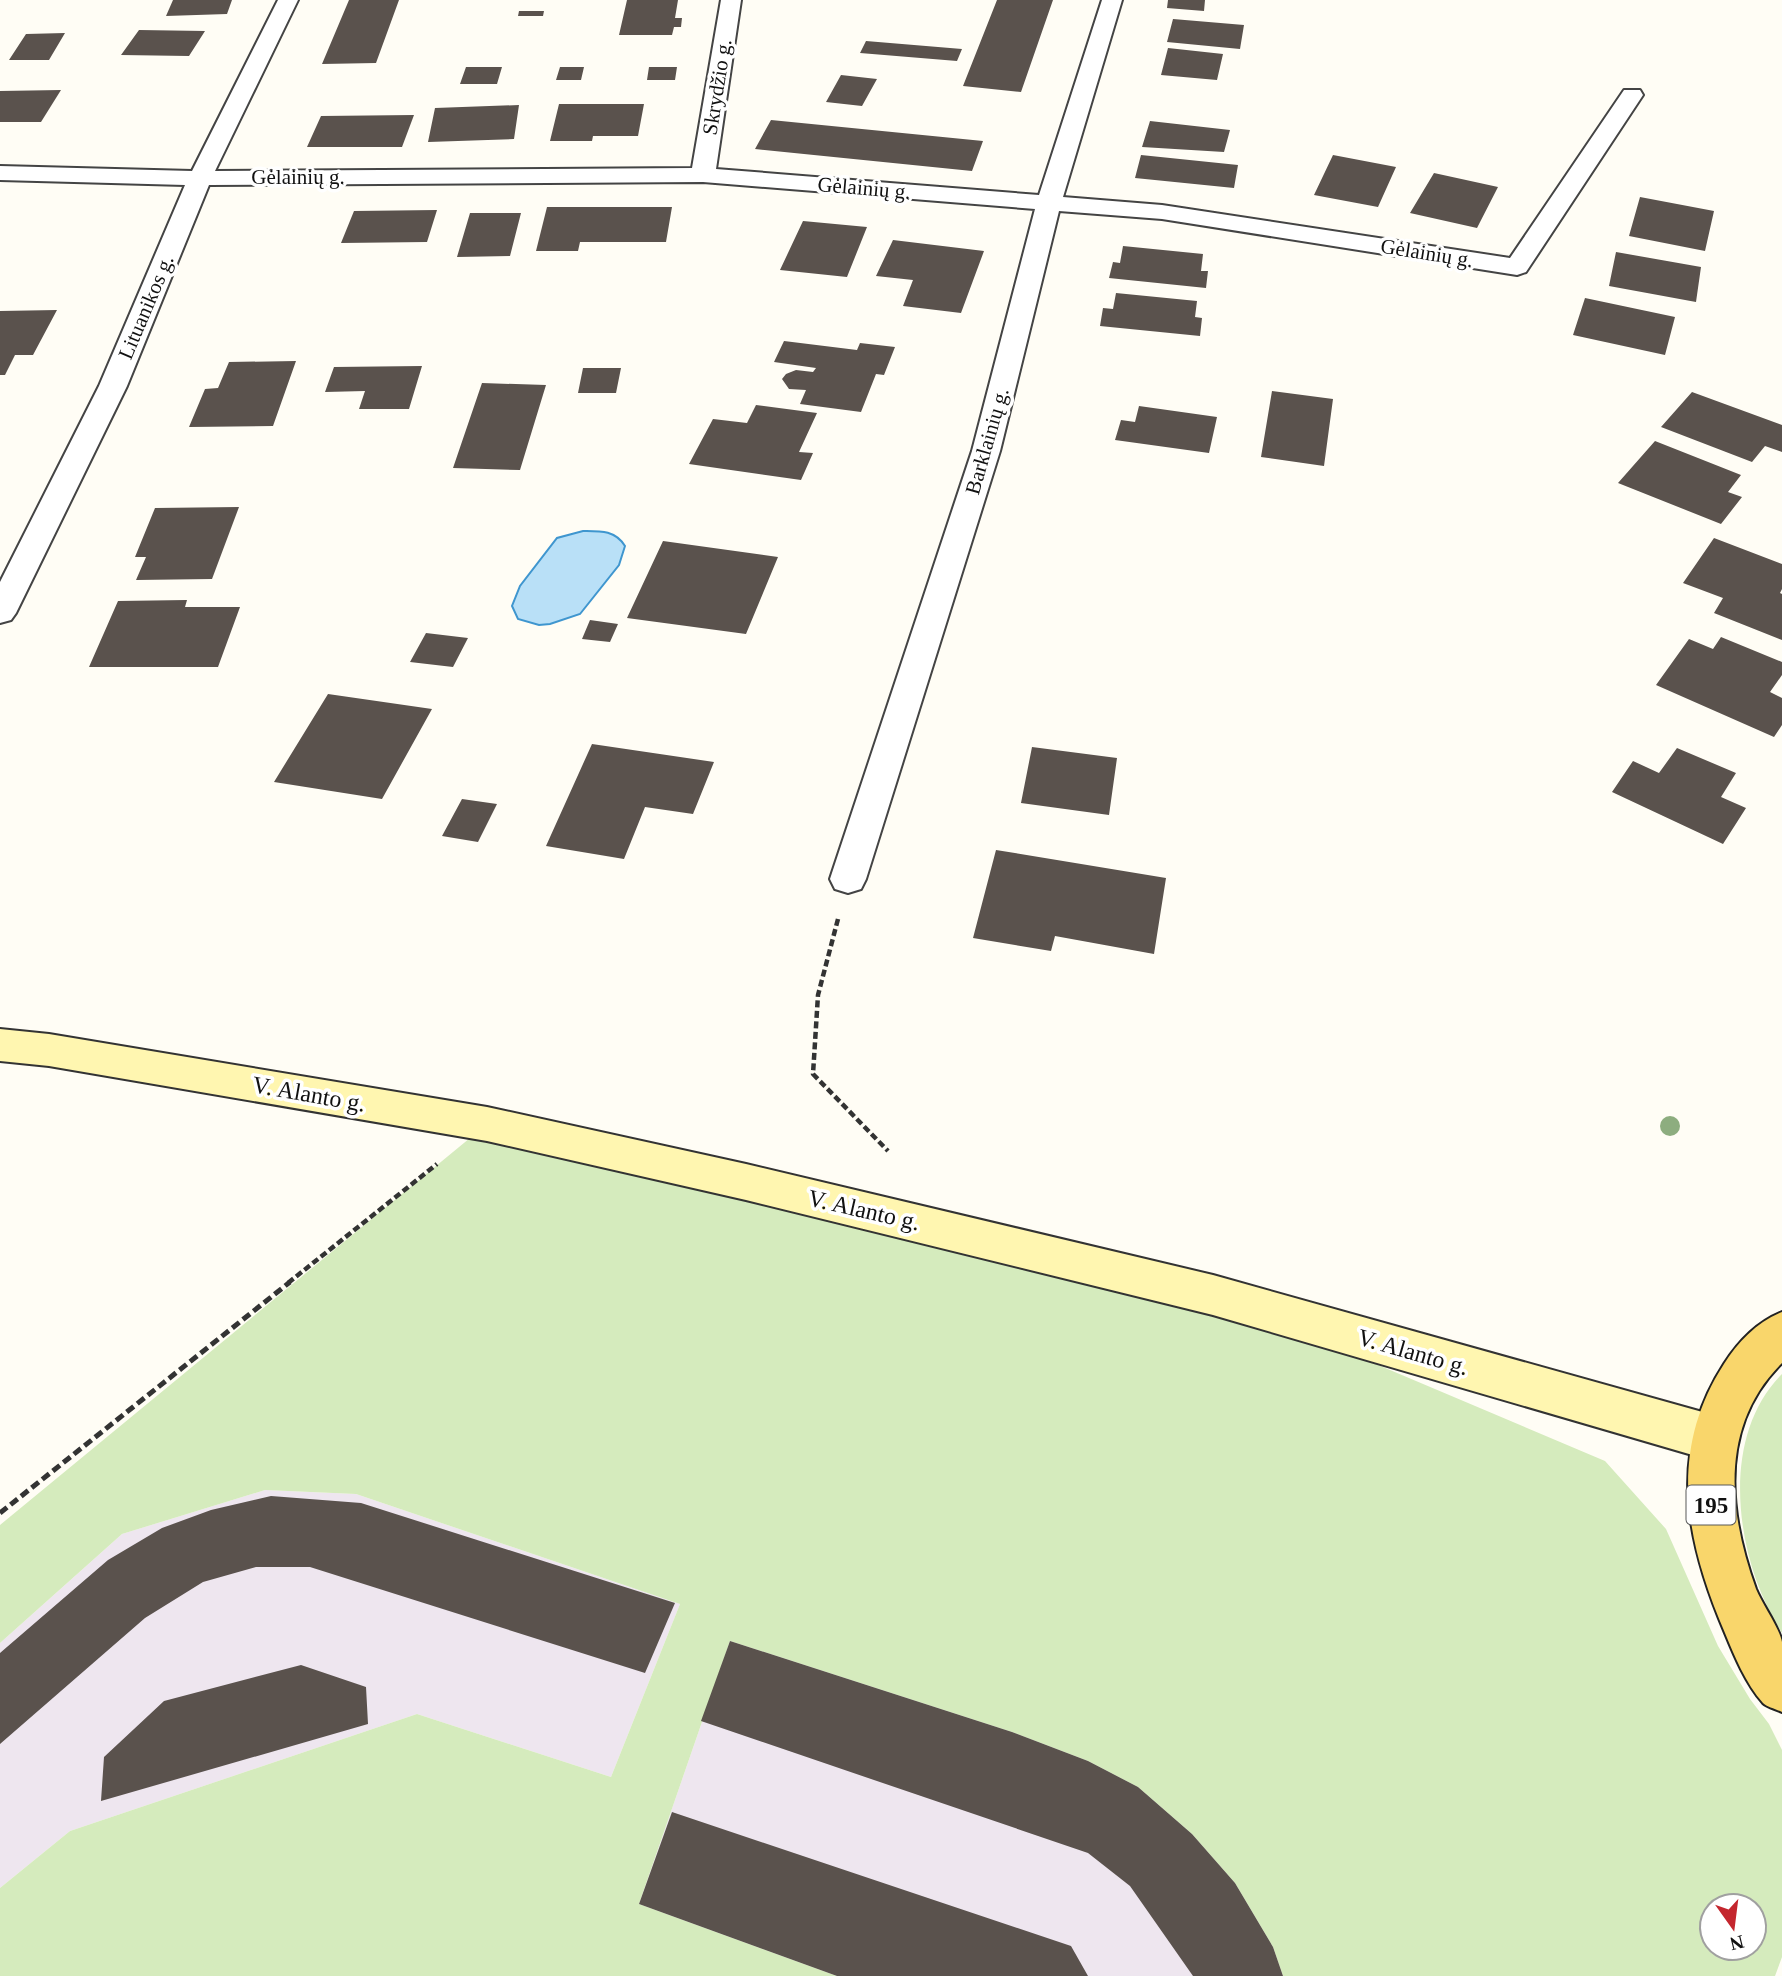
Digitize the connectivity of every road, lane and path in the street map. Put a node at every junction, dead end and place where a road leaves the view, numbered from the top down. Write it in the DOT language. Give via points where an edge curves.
graph roads {
  1 [pos="288,0"];
  2 [pos="731,0"];
  3 [pos="1112,0"];
  4 [pos="1632,95"];
  5 [pos="0,173"];
  6 [pos="703,175"];
  7 [pos="200,178"];
  8 [pos="1049,202"];
  9 [pos="0,613"];
  10 [pos="848,879"];
  11 [pos="0,1045"];
  12 [pos="487,1124"];
  13 [pos="888,1152"];
  14 [pos="1782,1333"];
  15 [pos="1713,1438"];
  16 [pos="0,1513"];
  17 [pos="1782,1686"];
  1 -- 7 [label="street, Lituanikos g."];
  2 -- 6 [label="street, Skrydžio g."];
  3 -- 8 [label="street, Barklainių g."];
  4 -- 8 [label="street, Gėlainių g." via="1517,267 1162,212"];
  5 -- 7 [label="street, Gėlainių g."];
  6 -- 7 [label="street, Gėlainių g."];
  6 -- 8 [label="street, Gėlainių g."];
  7 -- 9 [label="street, Lituanikos g." via="113,386"];
  8 -- 10 [label="street, Barklainių g." via="986,451"];
  10 -- 13 [label="path" via="818,995 813,1074"];
  11 -- 12 [label="main road, V. Alanto g."];
  12 -- 15 [label="main road, V. Alanto g." via="1200,1292"];
  12 -- 16 [label="path"];
  14 -- 15 [label="main road, 195" via="1760,1350 1731,1390"];
  15 -- 17 [label="main road, 195" via="1709,1482 1714,1529 1728,1583 1752,1637"];
}
